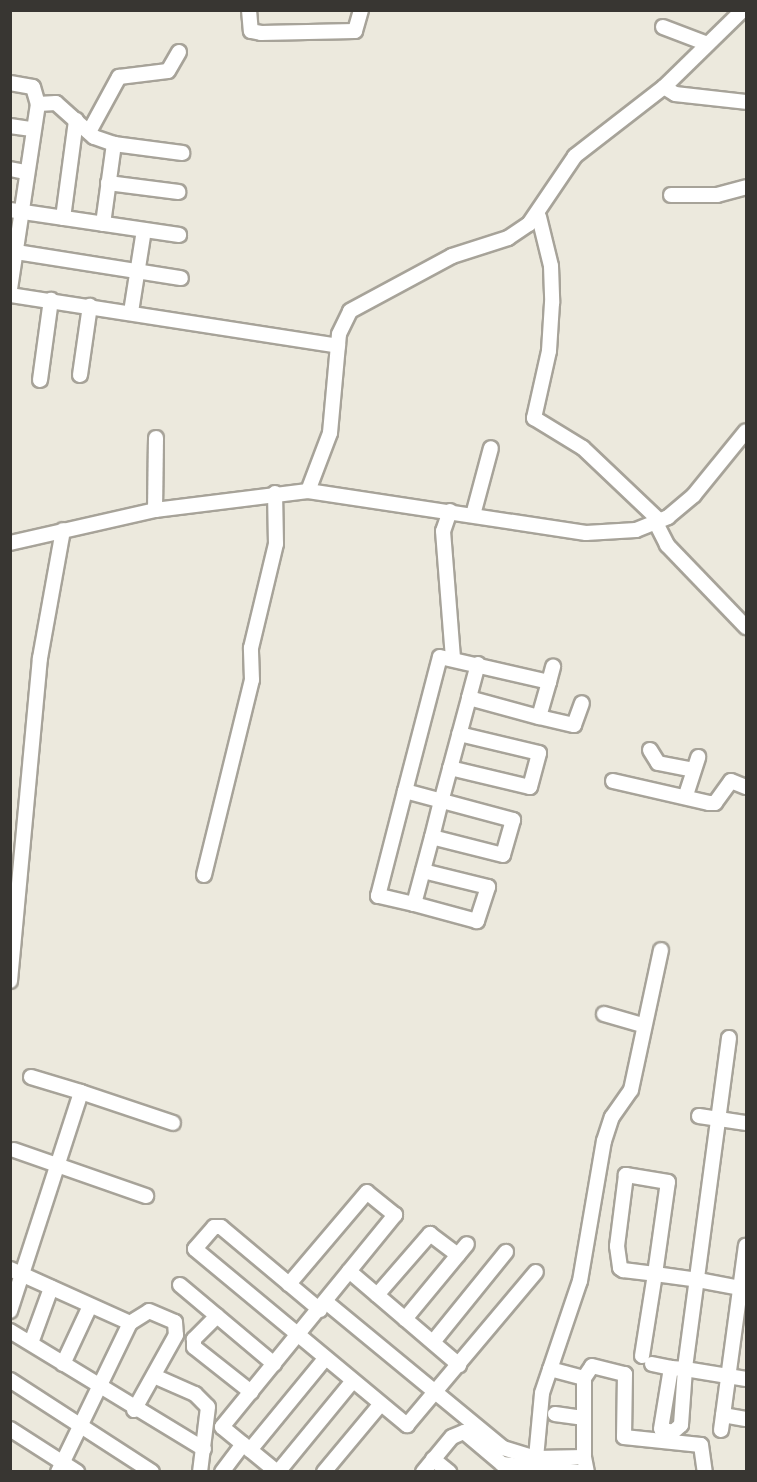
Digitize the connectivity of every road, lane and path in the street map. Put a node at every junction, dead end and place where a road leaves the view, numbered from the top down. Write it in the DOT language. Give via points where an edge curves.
graph roads {
  1 [pos="249,10"];
  2 [pos="361,10"];
  3 [pos="743,11"];
  4 [pos="663,27"];
  5 [pos="705,43"];
  6 [pos="179,52"];
  7 [pos="10,83"];
  8 [pos="664,87"];
  9 [pos="747,102"];
  10 [pos="38,104"];
  11 [pos="76,120"];
  12 [pos="10,126"];
  13 [pos="32,129"];
  14 [pos="89,132"];
  15 [pos="114,144"];
  16 [pos="182,153"];
  17 [pos="10,169"];
  18 [pos="26,172"];
  19 [pos="108,183"];
  20 [pos="747,187"];
  21 [pos="178,192"];
  22 [pos="671,195"];
  23 [pos="15,211"];
  24 [pos="539,217"];
  25 [pos="63,218"];
  26 [pos="103,224"];
  27 [pos="144,230"];
  28 [pos="179,236"];
  29 [pos="13,252"];
  30 [pos="138,272"];
  31 [pos="181,278"];
  32 [pos="10,290"];
  33 [pos="10,295"];
  34 [pos="51,300"];
  35 [pos="90,306"];
  36 [pos="131,312"];
  37 [pos="338,346"];
  38 [pos="80,375"];
  39 [pos="40,380"];
  40 [pos="747,431"];
  41 [pos="156,438"];
  42 [pos="491,448"];
  43 [pos="308,491"];
  44 [pos="275,504"];
  45 [pos="155,510"];
  46 [pos="448,515"];
  47 [pos="473,515"];
  48 [pos="659,525"];
  49 [pos="62,541"];
  50 [pos="10,543"];
  51 [pos="742,621"];
  52 [pos="446,658"];
  53 [pos="478,664"];
  54 [pos="553,667"];
  55 [pos="549,682"];
  56 [pos="469,698"];
  57 [pos="582,703"];
  58 [pos="539,717"];
  59 [pos="459,734"];
  60 [pos="650,750"];
  61 [pos="450,768"];
  62 [pos="613,781"];
  63 [pos="745,782"];
  64 [pos="405,791"];
  65 [pos="686,795"];
  66 [pos="441,802"];
  67 [pos="432,837"];
  68 [pos="423,871"];
  69 [pos="204,875"];
  70 [pos="414,904"];
  71 [pos="13,912"];
  72 [pos="661,950"];
  73 [pos="10,981"];
  74 [pos="604,1014"];
  75 [pos="642,1025"];
  76 [pos="729,1038"];
  77 [pos="32,1077"];
  78 [pos="81,1092"];
  79 [pos="699,1116"];
  80 [pos="720,1118"];
  81 [pos="747,1123"];
  82 [pos="173,1124"];
  83 [pos="14,1150"];
  84 [pos="58,1166"];
  85 [pos="146,1196"];
  86 [pos="468,1244"];
  87 [pos="747,1246"];
  88 [pos="506,1252"];
  89 [pos="458,1255"];
  90 [pos="349,1271"];
  91 [pos="16,1272"];
  92 [pos="536,1272"];
  93 [pos="655,1274"];
  94 [pos="698,1280"];
  95 [pos="289,1284"];
  96 [pos="180,1285"];
  97 [pos="51,1288"];
  98 [pos="744,1288"];
  99 [pos="377,1296"];
  100 [pos="90,1306"];
  101 [pos="323,1306"];
  102 [pos="10,1311"];
  103 [pos="217,1316"];
  104 [pos="405,1319"];
  105 [pos="129,1323"];
  106 [pos="10,1330"];
  107 [pos="296,1337"];
  108 [pos="433,1342"];
  109 [pos="740,1342"];
  110 [pos="31,1343"];
  111 [pos="324,1360"];
  112 [pos="63,1364"];
  113 [pos="274,1364"];
  114 [pos="459,1365"];
  115 [pos="550,1369"];
  116 [pos="678,1369"];
  117 [pos="154,1376"];
  118 [pos="730,1377"];
  119 [pos="584,1378"];
  120 [pos="10,1380"];
  121 [pos="747,1380"];
  122 [pos="351,1383"];
  123 [pos="100,1386"];
  124 [pos="250,1392"];
  125 [pos="435,1394"];
  126 [pos="379,1406"];
  127 [pos="134,1410"];
  128 [pos="555,1414"];
  129 [pos="723,1415"];
  130 [pos="583,1418"];
  131 [pos="747,1419"];
  132 [pos="79,1423"];
  133 [pos="10,1429"];
  134 [pos="721,1430"];
  135 [pos="247,1447"];
  136 [pos="204,1449"];
  137 [pos="584,1457"];
  138 [pos="536,1458"];
  139 [pos="434,1459"];
  140 [pos="61,1467"];
  141 [pos="144,1470"];
  142 [pos="77,1472"];
  143 [pos="200,1472"];
  144 [pos="222,1472"];
  145 [pos="277,1472"];
  146 [pos="324,1472"];
  147 [pos="423,1472"];
  148 [pos="449,1472"];
  149 [pos="580,1472"];
  150 [pos="587,1472"];
  151 [pos="705,1472"];
  1 -- 2 [label="street" via="251,31 261,33 355,31"];
  3 -- 5 [label="street"];
  4 -- 5 [label="street"];
  5 -- 8 [label="street"];
  6 -- 14 [label="street" via="168,71 119,77"];
  7 -- 10 [label="street" via="33,87"];
  8 -- 9 [label="street" via="675,94"];
  8 -- 24 [label="street" via="575,156"];
  10 -- 11 [label="street" via="56,103"];
  10 -- 13 [label="street"];
  11 -- 14 [label="street"];
  11 -- 25 [label="street"];
  12 -- 13 [label="street"];
  13 -- 18 [label="street"];
  14 -- 15 [label="street"];
  15 -- 16 [label="street"];
  15 -- 19 [label="street"];
  17 -- 18 [label="street"];
  18 -- 23 [label="street"];
  19 -- 21 [label="street"];
  19 -- 26 [label="street"];
  20 -- 22 [label="street" via="717,195"];
  23 -- 25 [label="street"];
  23 -- 29 [label="street"];
  24 -- 37 [label="street" via="508,238 452,256 357,307 342,325"];
  24 -- 48 [label="street" via="551,266 552,303 549,351 534,418 602,463"];
  25 -- 26 [label="street"];
  26 -- 27 [label="street"];
  27 -- 28 [label="street"];
  27 -- 30 [label="street"];
  29 -- 30 [label="street"];
  29 -- 32 [label="street"];
  30 -- 31 [label="street"];
  30 -- 36 [label="street"];
  33 -- 34 [label="street"];
  34 -- 35 [label="street"];
  34 -- 39 [label="street"];
  35 -- 36 [label="street"];
  35 -- 38 [label="street"];
  36 -- 37 [label="street"];
  37 -- 43 [label="street" via="330,433"];
  40 -- 48 [label="street" via="694,495"];
  41 -- 45 [label="street"];
  42 -- 47 [label="street"];
  43 -- 44 [label="street"];
  43 -- 46 [label="street"];
  44 -- 45 [label="street"];
  44 -- 69 [label="street" via="269,583 250,656 252,680"];
  45 -- 49 [label="street"];
  46 -- 47 [label="street"];
  46 -- 52 [label="street"];
  47 -- 48 [label="street" via="586,533"];
  48 -- 51 [label="street" via="667,545"];
  49 -- 50 [label="street"];
  49 -- 71 [label="street" via="40,658"];
  52 -- 53 [label="street"];
  52 -- 64 [label="street"];
  53 -- 55 [label="street"];
  53 -- 56 [label="street"];
  54 -- 55 [label="street"];
  55 -- 58 [label="street"];
  56 -- 58 [label="street"];
  56 -- 59 [label="street"];
  57 -- 58 [label="street" via="574,725"];
  59 -- 61 [label="street"];
  59 -- 61 [label="street" via="539,753 530,788"];
  60 -- 65 [label="street" via="658,763 695,763"];
  61 -- 66 [label="street"];
  62 -- 65 [label="street"];
  63 -- 65 [label="street" via="725,784 715,803"];
  64 -- 66 [label="street"];
  64 -- 70 [label="street" via="378,896"];
  66 -- 67 [label="street"];
  66 -- 67 [label="street" via="513,820 503,855"];
  67 -- 68 [label="street"];
  68 -- 70 [label="street"];
  68 -- 70 [label="street" via="488,887 477,921"];
  71 -- 73 [label="street"];
  72 -- 75 [label="street"];
  74 -- 75 [label="street"];
  75 -- 115 [label="street" via="631,1090 609,1124 584,1264"];
  76 -- 80 [label="street"];
  77 -- 78 [label="street"];
  78 -- 82 [label="street"];
  78 -- 84 [label="street"];
  79 -- 80 [label="street"];
  80 -- 81 [label="street"];
  80 -- 94 [label="street"];
  83 -- 84 [label="street"];
  84 -- 85 [label="street"];
  84 -- 91 [label="street"];
  86 -- 89 [label="street"];
  87 -- 98 [label="street"];
  88 -- 108 [label="street"];
  89 -- 99 [label="street" via="430,1233"];
  89 -- 104 [label="street"];
  90 -- 95 [label="street" via="395,1215 367,1192"];
  90 -- 99 [label="street"];
  90 -- 101 [label="street"];
  91 -- 97 [label="street"];
  91 -- 102 [label="street"];
  92 -- 114 [label="street"];
  93 -- 93 [label="street" via="618,1266 628,1174 668,1182"];
  93 -- 94 [label="street"];
  93 -- 116 [label="street" via="647,1360"];
  94 -- 98 [label="street"];
  94 -- 116 [label="street"];
  95 -- 101 [label="street"];
  95 -- 107 [label="street" via="221,1227 213,1227 195,1250"];
  96 -- 103 [label="street"];
  97 -- 100 [label="street"];
  97 -- 110 [label="street"];
  98 -- 109 [label="street"];
  99 -- 104 [label="street"];
  100 -- 105 [label="street"];
  100 -- 112 [label="street"];
  101 -- 107 [label="street"];
  101 -- 125 [label="street"];
  103 -- 113 [label="street"];
  103 -- 124 [label="street" via="194,1339 194,1347"];
  104 -- 108 [label="street"];
  105 -- 117 [label="street" via="153,1311 177,1324 176,1335"];
  105 -- 123 [label="street"];
  106 -- 110 [label="street"];
  107 -- 111 [label="street"];
  107 -- 113 [label="street"];
  108 -- 114 [label="street"];
  109 -- 118 [label="street"];
  110 -- 112 [label="street"];
  111 -- 122 [label="street"];
  111 -- 135 [label="street"];
  112 -- 123 [label="street"];
  113 -- 124 [label="street"];
  114 -- 125 [label="street"];
  115 -- 119 [label="street"];
  115 -- 138 [label="street"];
  116 -- 118 [label="street"];
  117 -- 127 [label="street"];
  117 -- 136 [label="street" via="206,1403"];
  118 -- 121 [label="street"];
  118 -- 129 [label="street"];
  119 -- 130 [label="street"];
  119 -- 151 [label="street" via="592,1366 625,1374 624,1437 700,1445"];
  120 -- 132 [label="street"];
  122 -- 126 [label="street"];
  122 -- 145 [label="street"];
  123 -- 127 [label="street"];
  123 -- 132 [label="street"];
  124 -- 135 [label="street" via="222,1427"];
  125 -- 126 [label="street" via="407,1425"];
  125 -- 138 [label="street" via="503,1448"];
  126 -- 146 [label="street"];
  127 -- 136 [label="street"];
  128 -- 130 [label="street"];
  129 -- 131 [label="street"];
  129 -- 134 [label="street"];
  130 -- 137 [label="street"];
  132 -- 140 [label="street"];
  132 -- 141 [label="street"];
  133 -- 140 [label="street"];
  135 -- 144 [label="street"];
  135 -- 145 [label="street"];
  136 -- 143 [label="street"];
  137 -- 138 [label="street"];
  137 -- 150 [label="street"];
  139 -- 147 [label="street"];
  139 -- 148 [label="street"];
  139 -- 149 [label="street" via="464,1432 502,1464"];
  140 -- 142 [label="street"];
}
